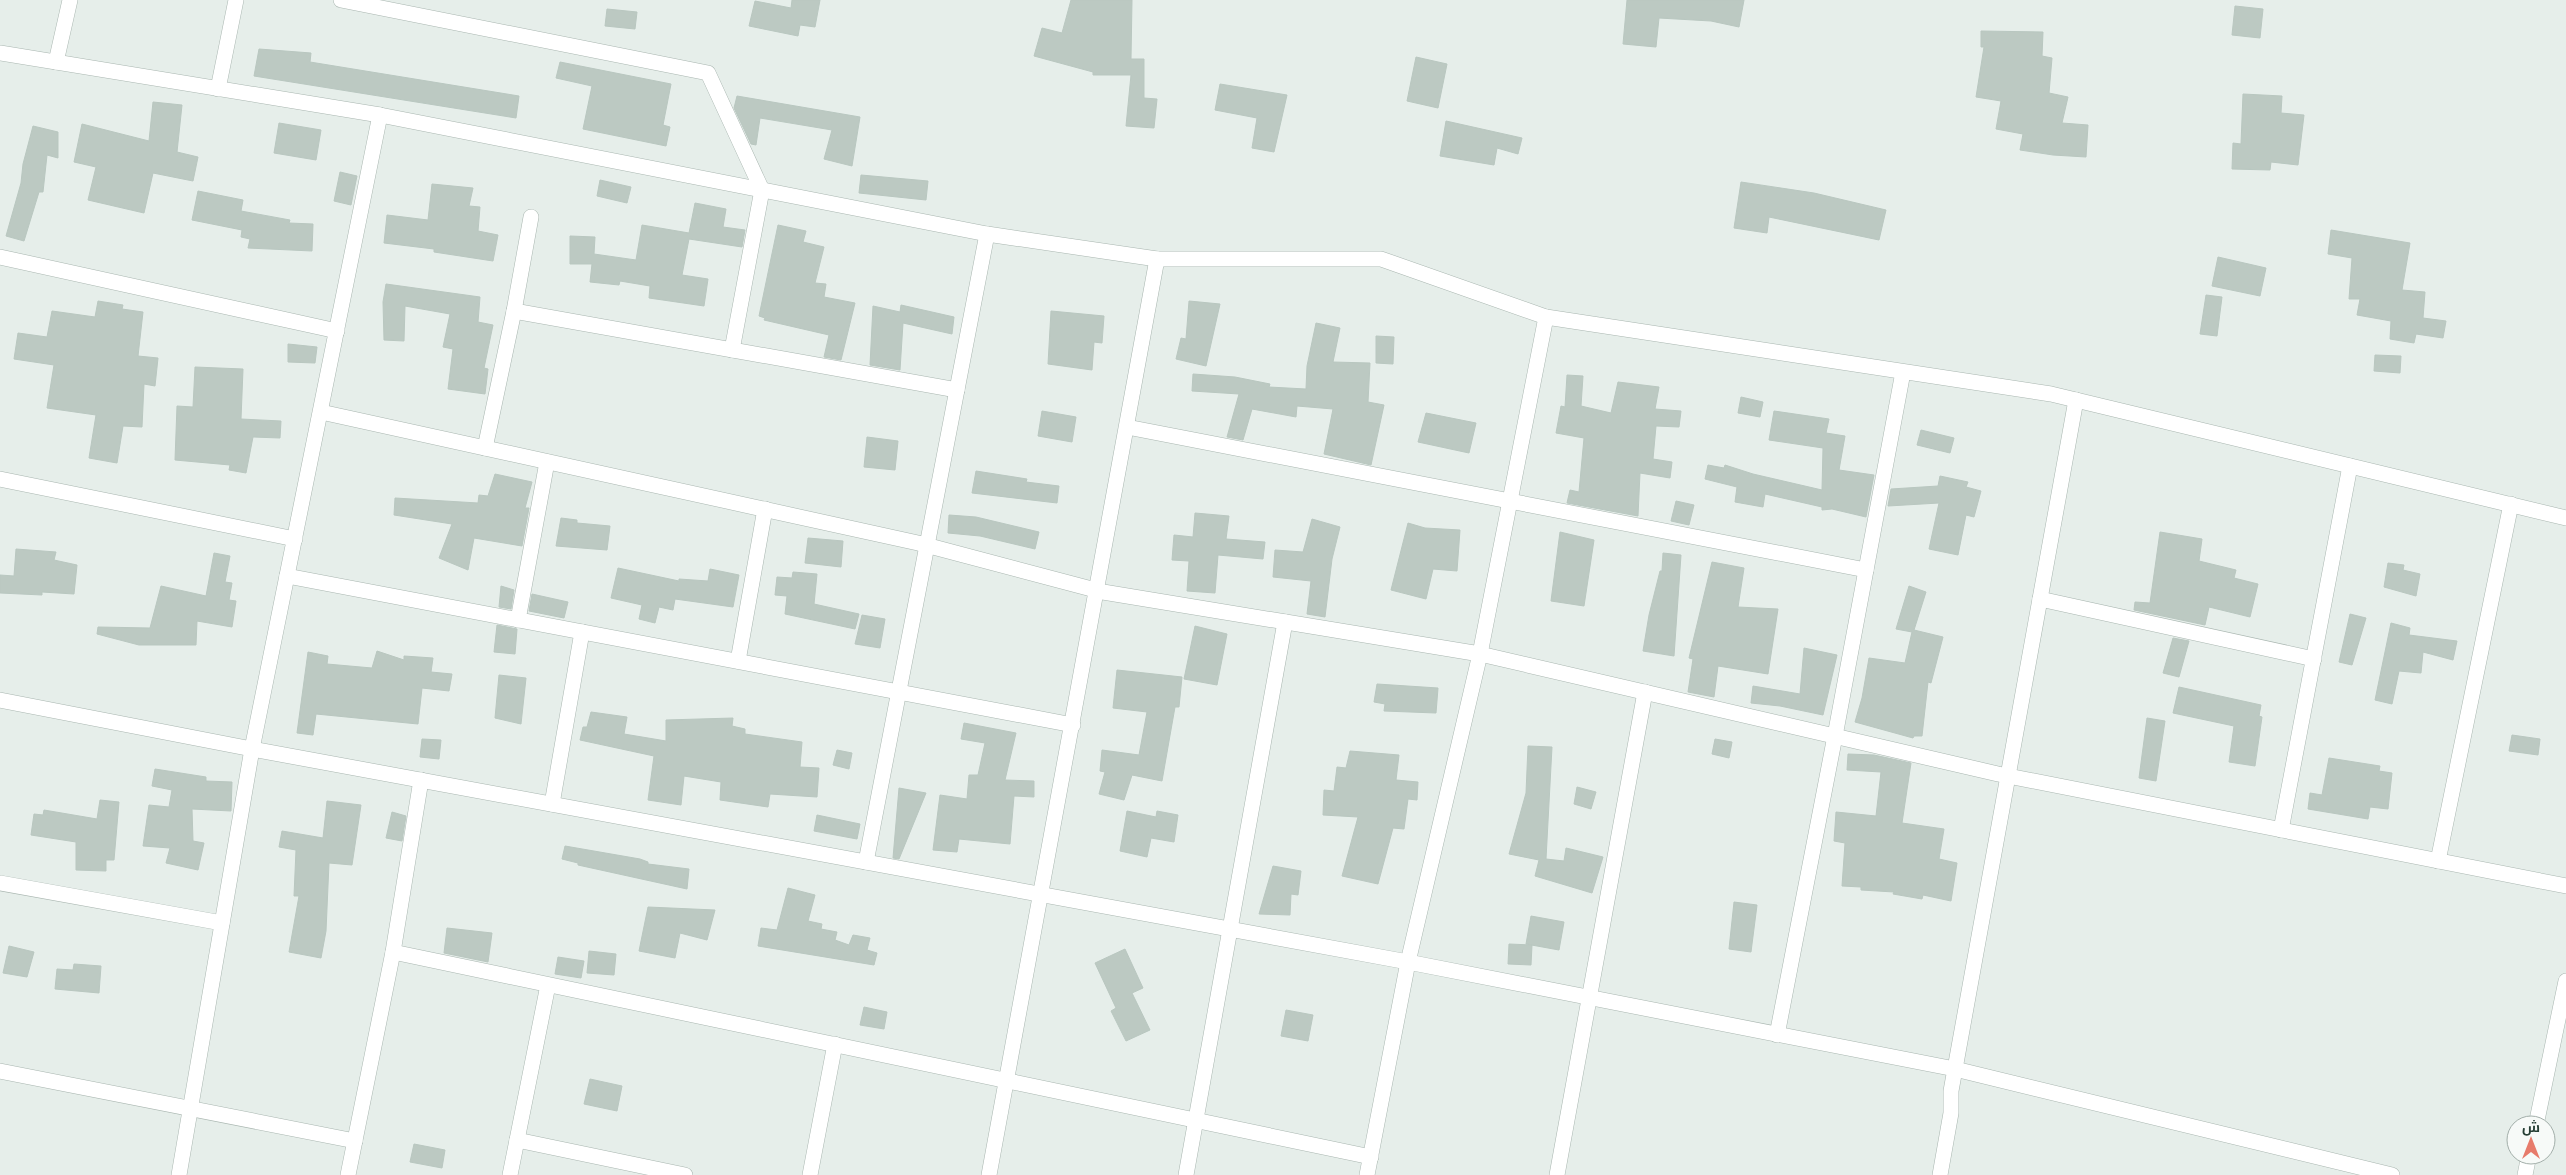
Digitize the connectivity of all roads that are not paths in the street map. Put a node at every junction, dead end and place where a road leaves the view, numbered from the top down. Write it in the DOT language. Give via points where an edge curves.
graph roads {
  1 [pos="70,0"];
  2 [pos="236,0"];
  3 [pos="341,0"];
  4 [pos="0,53"];
  5 [pos="56,62"];
  6 [pos="218,88"];
  7 [pos="380,115"];
  8 [pos="762,190"];
  9 [pos="531,217"];
  10 [pos="987,234"];
  11 [pos="0,257"];
  12 [pos="1157,260"];
  13 [pos="514,311"];
  14 [pos="1546,317"];
  15 [pos="337,331"];
  16 [pos="732,350"];
  17 [pos="1903,372"];
  18 [pos="957,390"];
  19 [pos="2076,400"];
  20 [pos="320,412"];
  21 [pos="1127,427"];
  22 [pos="485,448"];
  23 [pos="547,462"];
  24 [pos="2350,466"];
  25 [pos="0,479"];
  26 [pos="1509,501"];
  27 [pos="2511,504"];
  28 [pos="765,509"];
  29 [pos="2566,518"];
  30 [pos="295,539"];
  31 [pos="927,545"];
  32 [pos="1866,570"];
  33 [pos="287,576"];
  34 [pos="1097,590"];
  35 [pos="2040,599"];
  36 [pos="518,620"];
  37 [pos="1285,622"];
  38 [pos="582,632"];
  39 [pos="1480,654"];
  40 [pos="2314,659"];
  41 [pos="738,661"];
  42 [pos="898,692"];
  43 [pos="1645,692"];
  44 [pos="0,700"];
  45 [pos="1073,725"];
  46 [pos="1835,736"];
  47 [pos="252,749"];
  48 [pos="2008,776"];
  49 [pos="421,780"];
  50 [pos="552,804"];
  51 [pos="2282,830"];
  52 [pos="2438,861"];
  53 [pos="866,862"];
  54 [pos="0,883"];
  55 [pos="2566,886"];
  56 [pos="1042,894"];
  57 [pos="222,923"];
  58 [pos="1230,929"];
  59 [pos="392,952"];
  60 [pos="1408,962"];
  61 [pos="2566,981"];
  62 [pos="548,984"];
  63 [pos="1589,998"];
  64 [pos="1776,1035"];
  65 [pos="835,1044"];
  66 [pos="1956,1069"];
  67 [pos="0,1071"];
  68 [pos="1007,1081"];
  69 [pos="190,1109"];
  70 [pos="2538,1115"];
  71 [pos="1196,1120"];
  72 [pos="517,1140"];
  73 [pos="355,1141"];
  74 [pos="1371,1157"];
  75 [pos="179,1175"];
  76 [pos="348,1175"];
  77 [pos="510,1175"];
  78 [pos="685,1175"];
  79 [pos="810,1175"];
  80 [pos="989,1175"];
  81 [pos="1186,1175"];
  82 [pos="1368,1175"];
  83 [pos="1557,1175"];
  84 [pos="1940,1175"];
  85 [pos="2392,1175"];
  1 -- 5 [label="street"];
  2 -- 6 [label="street"];
  3 -- 8 [label="street" via="708,73"];
  4 -- 5 [label="street"];
  5 -- 6 [label="street"];
  6 -- 7 [label="street"];
  7 -- 8 [label="street"];
  7 -- 15 [label="street"];
  8 -- 10 [label="street"];
  8 -- 16 [label="street"];
  9 -- 13 [label="street"];
  10 -- 12 [label="street"];
  10 -- 18 [label="street"];
  11 -- 15 [label="street"];
  12 -- 14 [label="street" via="1381,259"];
  12 -- 21 [label="street"];
  13 -- 16 [label="street"];
  13 -- 22 [label="street"];
  14 -- 17 [label="street"];
  14 -- 26 [label="street"];
  15 -- 20 [label="street"];
  16 -- 18 [label="street"];
  17 -- 19 [label="street"];
  17 -- 32 [label="street"];
  18 -- 31 [label="street"];
  19 -- 24 [label="street"];
  19 -- 35 [label="street"];
  20 -- 22 [label="street"];
  20 -- 30 [label="street"];
  21 -- 26 [label="street"];
  21 -- 34 [label="street"];
  22 -- 23 [label="street"];
  23 -- 28 [label="street"];
  23 -- 36 [label="street"];
  24 -- 27 [label="street"];
  24 -- 40 [label="street"];
  25 -- 30 [label="street"];
  26 -- 32 [label="street"];
  26 -- 39 [label="street"];
  27 -- 29 [label="street"];
  27 -- 52 [label="street"];
  28 -- 31 [label="street"];
  28 -- 41 [label="street"];
  30 -- 33 [label="street"];
  31 -- 34 [label="street"];
  31 -- 42 [label="street"];
  32 -- 46 [label="street"];
  33 -- 36 [label="street"];
  33 -- 47 [label="street"];
  34 -- 37 [label="street"];
  34 -- 45 [label="street"];
  35 -- 40 [label="street"];
  35 -- 48 [label="street"];
  36 -- 38 [label="street"];
  37 -- 39 [label="street"];
  37 -- 58 [label="street"];
  38 -- 41 [label="street"];
  38 -- 50 [label="street"];
  39 -- 43 [label="street"];
  39 -- 60 [label="street"];
  40 -- 51 [label="street"];
  41 -- 42 [label="street"];
  42 -- 45 [label="street"];
  42 -- 53 [label="street"];
  43 -- 46 [label="street"];
  43 -- 63 [label="street"];
  44 -- 47 [label="street"];
  45 -- 56 [label="street"];
  46 -- 48 [label="street"];
  46 -- 64 [label="street"];
  47 -- 49 [label="street"];
  47 -- 57 [label="street"];
  48 -- 51 [label="street"];
  48 -- 66 [label="street"];
  49 -- 50 [label="street"];
  49 -- 59 [label="street"];
  50 -- 53 [label="street"];
  51 -- 52 [label="street"];
  52 -- 55 [label="street"];
  53 -- 56 [label="street"];
  54 -- 57 [label="street"];
  56 -- 58 [label="street"];
  56 -- 68 [label="street"];
  57 -- 69 [label="street"];
  58 -- 60 [label="street"];
  58 -- 71 [label="street"];
  59 -- 62 [label="street"];
  59 -- 73 [label="street"];
  60 -- 63 [label="street"];
  60 -- 74 [label="street"];
  61 -- 70 [label="street"];
  62 -- 65 [label="street"];
  62 -- 72 [label="street"];
  63 -- 64 [label="street"];
  63 -- 83 [label="street"];
  64 -- 66 [label="street"];
  65 -- 68 [label="street"];
  65 -- 79 [label="street"];
  66 -- 84 [label="street"];
  66 -- 85 [label="street"];
  67 -- 69 [label="street"];
  68 -- 71 [label="street"];
  68 -- 80 [label="street"];
  69 -- 73 [label="street"];
  69 -- 75 [label="street"];
  71 -- 74 [label="street"];
  71 -- 81 [label="street"];
  72 -- 77 [label="street"];
  72 -- 78 [label="street"];
  73 -- 76 [label="street"];
  74 -- 82 [label="street"];
}
